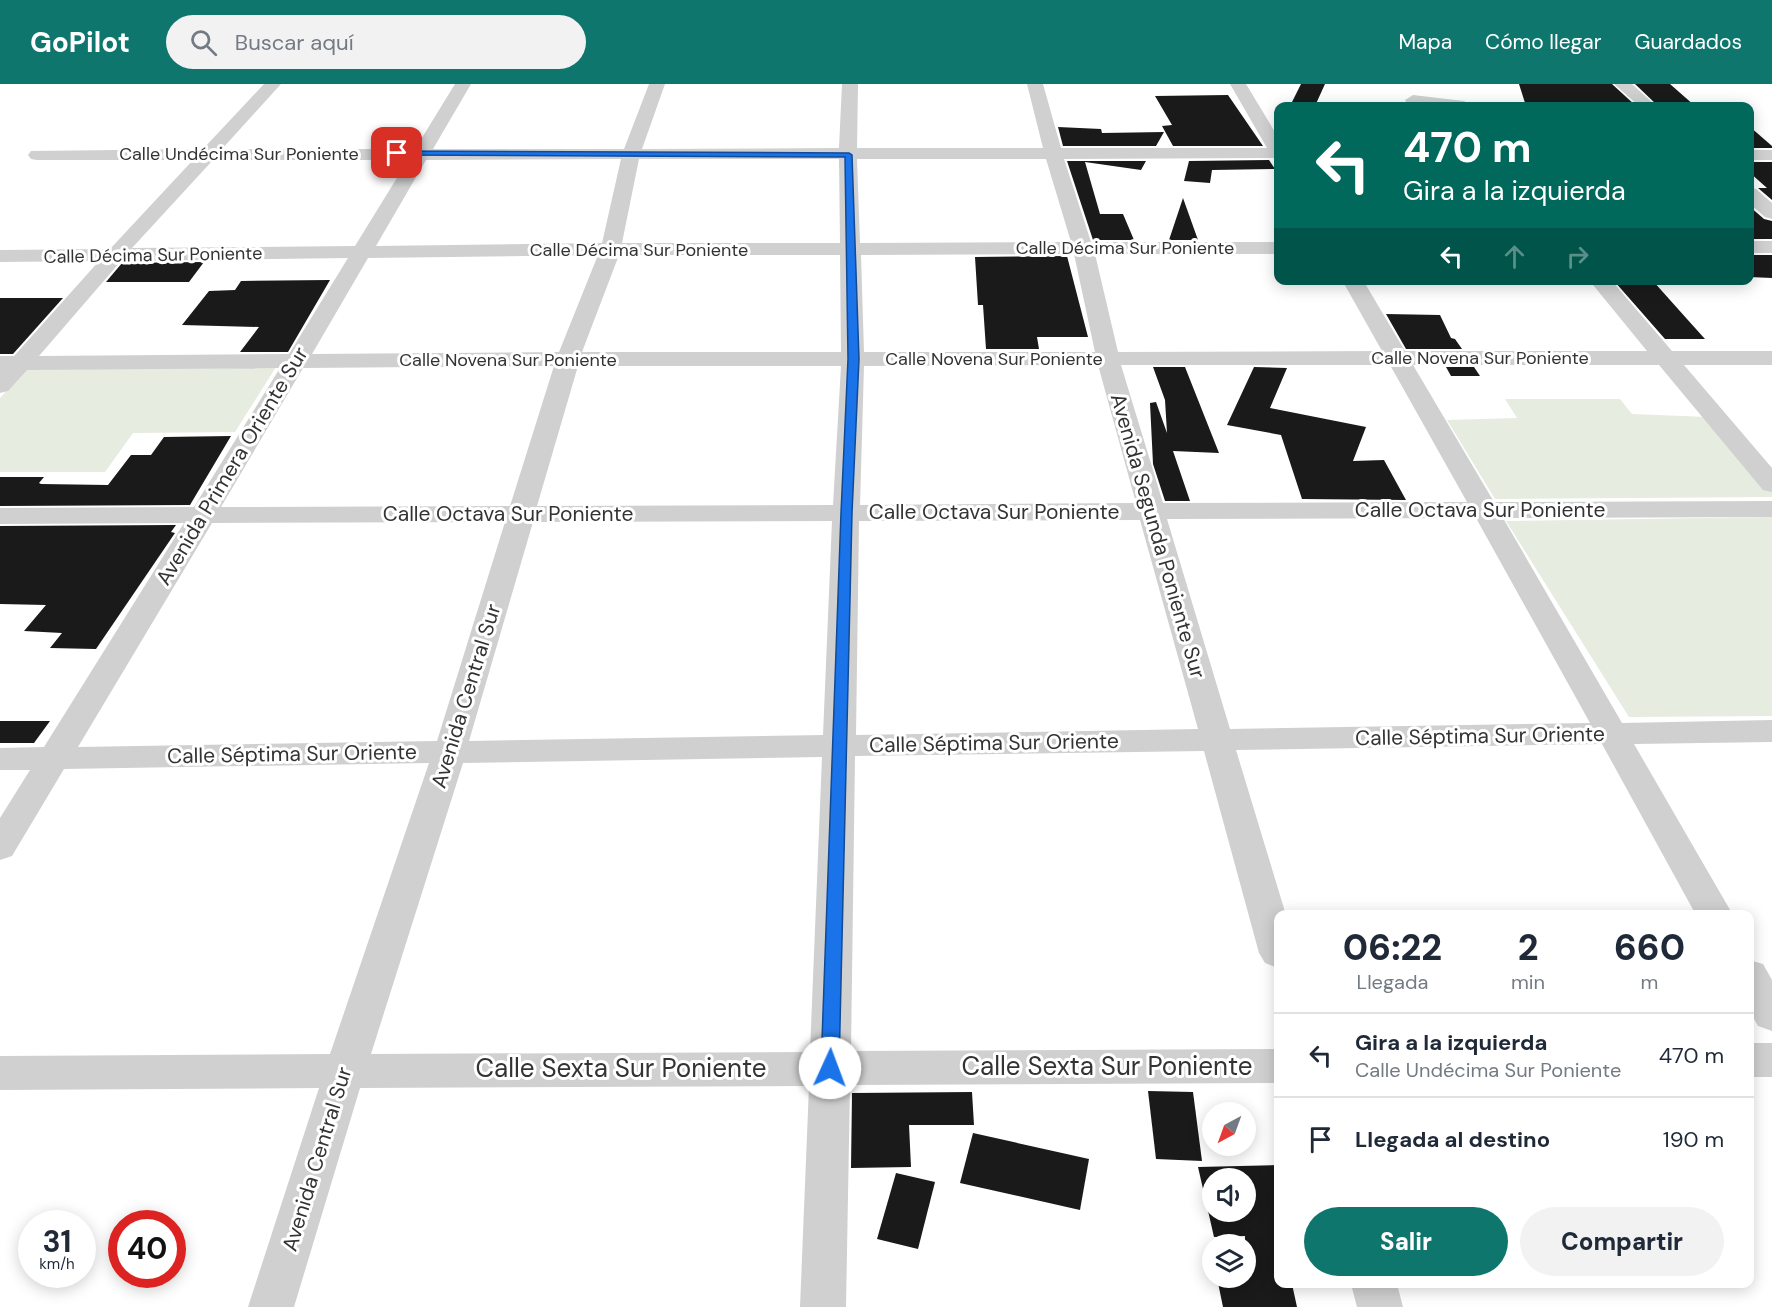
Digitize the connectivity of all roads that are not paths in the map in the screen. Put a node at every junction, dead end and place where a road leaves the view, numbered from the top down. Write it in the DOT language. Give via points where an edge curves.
graph roads {
  1 [pos="273,84"];
  2 [pos="463,84"];
  3 [pos="657,84"];
  4 [pos="850,84"];
  5 [pos="1035,84"];
  6 [pos="1238,84"];
  7 [pos="1419,84"];
  8 [pos="1622,84"];
  9 [pos="1412,102"];
  10 [pos="1643,102"];
  11 [pos="1274,145"];
  12 [pos="1274,152"];
  13 [pos="421,153"];
  14 [pos="1053,153"];
  15 [pos="208,154"];
  16 [pos="38,155"];
  17 [pos="631,155"];
  18 [pos="849,155"];
  19 [pos="1754,155"];
  20 [pos="1772,155"];
  21 [pos="1754,197"];
  22 [pos="1772,213"];
  23 [pos="1754,247"];
  24 [pos="1772,247"];
  25 [pos="1083,248"];
  26 [pos="1274,248"];
  27 [pos="611,249"];
  28 [pos="852,249"];
  29 [pos="362,252"];
  30 [pos="115,255"];
  31 [pos="0,256"];
  32 [pos="1355,285"];
  33 [pos="1603,285"];
  34 [pos="1396,358"];
  35 [pos="1666,358"];
  36 [pos="1772,358"];
  37 [pos="568,359"];
  38 [pos="854,359"];
  39 [pos="1108,359"];
  40 [pos="295,360"];
  41 [pos="11,363"];
  42 [pos="0,386"];
  43 [pos="1772,484"];
  44 [pos="1772,509"];
  45 [pos="1485,510"];
  46 [pos="1151,511"];
  47 [pos="846,513"];
  48 [pos="522,514"];
  49 [pos="203,515"];
  50 [pos="0,516"];
  51 [pos="1772,731"];
  52 [pos="1612,734"];
  53 [pos="1217,740"];
  54 [pos="839,745"];
  55 [pos="450,751"];
  56 [pos="54,758"];
  57 [pos="0,759"];
  58 [pos="0,847"];
  59 [pos="1712,910"];
  60 [pos="1274,938"];
  61 [pos="1754,984"];
  62 [pos="1772,1015"];
  63 [pos="1754,1060"];
  64 [pos="1772,1060"];
  65 [pos="1274,1066"];
  66 [pos="830,1068"];
  67 [pos="345,1070"];
  68 [pos="0,1072"];
  69 [pos="1375,1288"];
  70 [pos="271,1307"];
  71 [pos="823,1307"];
  72 [pos="1380,1307"];
  1 -- 15 [label="street"];
  2 -- 13 [label="street, Avenida Primera Oriente Sur"];
  3 -- 17 [label="street, Avenida Central Sur"];
  4 -- 18 [label="street"];
  5 -- 14 [label="street, Avenida Segunda Poniente Sur"];
  6 -- 11 [label="street"];
  7 -- 9 [label="street"];
  8 -- 10 [label="street"];
  12 -- 14 [label="street, Calle Undécima Sur Poniente"];
  13 -- 15 [label="street, Calle Undécima Sur Poniente"];
  13 -- 17 [label="street, Calle Undécima Sur Poniente"];
  13 -- 29 [label="street, Avenida Primera Oriente Sur"];
  14 -- 18 [label="street, Calle Undécima Sur Poniente"];
  14 -- 25 [label="street, Avenida Segunda Poniente Sur"];
  15 -- 16 [label="street, Calle Undécima Sur Poniente"];
  15 -- 30 [label="street"];
  17 -- 18 [label="street, Calle Undécima Sur Poniente"];
  17 -- 27 [label="street, Avenida Central Sur"];
  18 -- 28 [label="street"];
  19 -- 20 [label="street"];
  21 -- 22 [label="street"];
  23 -- 24 [label="street"];
  25 -- 26 [label="street, Calle Décima Sur Poniente"];
  25 -- 28 [label="street, Calle Décima Sur Poniente"];
  25 -- 39 [label="street, Avenida Segunda Poniente Sur"];
  27 -- 28 [label="street, Calle Décima Sur Poniente"];
  27 -- 29 [label="street, Calle Décima Sur Poniente"];
  27 -- 37 [label="street, Avenida Central Sur"];
  28 -- 38 [label="street"];
  29 -- 30 [label="street, Calle Décima Sur Poniente"];
  29 -- 40 [label="street, Avenida Primera Oriente Sur"];
  30 -- 31 [label="street, Calle Décima Sur Poniente"];
  30 -- 41 [label="street"];
  32 -- 34 [label="street"];
  33 -- 35 [label="street"];
  34 -- 35 [label="street, Calle Novena Sur Poniente"];
  34 -- 39 [label="street, Calle Novena Sur Poniente"];
  34 -- 45 [label="street"];
  35 -- 36 [label="street, Calle Novena Sur Poniente"];
  35 -- 43 [label="street"];
  37 -- 38 [label="street, Calle Novena Sur Poniente"];
  37 -- 40 [label="street, Calle Novena Sur Poniente"];
  37 -- 48 [label="street, Avenida Central Sur"];
  38 -- 39 [label="street, Calle Novena Sur Poniente"];
  38 -- 47 [label="street"];
  39 -- 46 [label="street, Avenida Segunda Poniente Sur"];
  40 -- 41 [label="street, Calle Novena Sur Poniente"];
  40 -- 49 [label="street, Avenida Primera Oriente Sur"];
  41 -- 42 [label="street"];
  44 -- 45 [label="street, Calle Octava Sur Poniente"];
  45 -- 46 [label="street, Calle Octava Sur Poniente"];
  45 -- 52 [label="street"];
  46 -- 47 [label="street, Calle Octava Sur Poniente"];
  46 -- 53 [label="street, Avenida Segunda Poniente Sur"];
  47 -- 48 [label="street, Calle Octava Sur Poniente"];
  47 -- 54 [label="street"];
  48 -- 49 [label="street, Calle Octava Sur Poniente"];
  48 -- 55 [label="street, Avenida Central Sur"];
  49 -- 50 [label="street, Calle Octava Sur Poniente"];
  49 -- 56 [label="street, Avenida Primera Oriente Sur"];
  51 -- 52 [label="street, Calle Séptima Sur Oriente"];
  52 -- 53 [label="street, Calle Séptima Sur Oriente"];
  52 -- 59 [label="street"];
  53 -- 54 [label="street, Calle Séptima Sur Oriente"];
  53 -- 60 [label="street, Avenida Segunda Poniente Sur"];
  54 -- 55 [label="street, Calle Séptima Sur Oriente"];
  54 -- 66 [label="street"];
  55 -- 56 [label="street, Calle Séptima Sur Oriente"];
  55 -- 67 [label="street, Avenida Central Sur"];
  56 -- 57 [label="street, Calle Séptima Sur Oriente"];
  56 -- 58 [label="street, Avenida Primera Oriente Sur"];
  61 -- 62 [label="street"];
  63 -- 64 [label="street"];
  65 -- 66 [label="street, Calle Sexta Sur Poniente"];
  66 -- 67 [label="street, Calle Sexta Sur Poniente"];
  66 -- 71 [label="street"];
  67 -- 68 [label="street, Calle Sexta Sur Poniente"];
  67 -- 70 [label="street, Avenida Central Sur"];
  69 -- 72 [label="street"];
}
